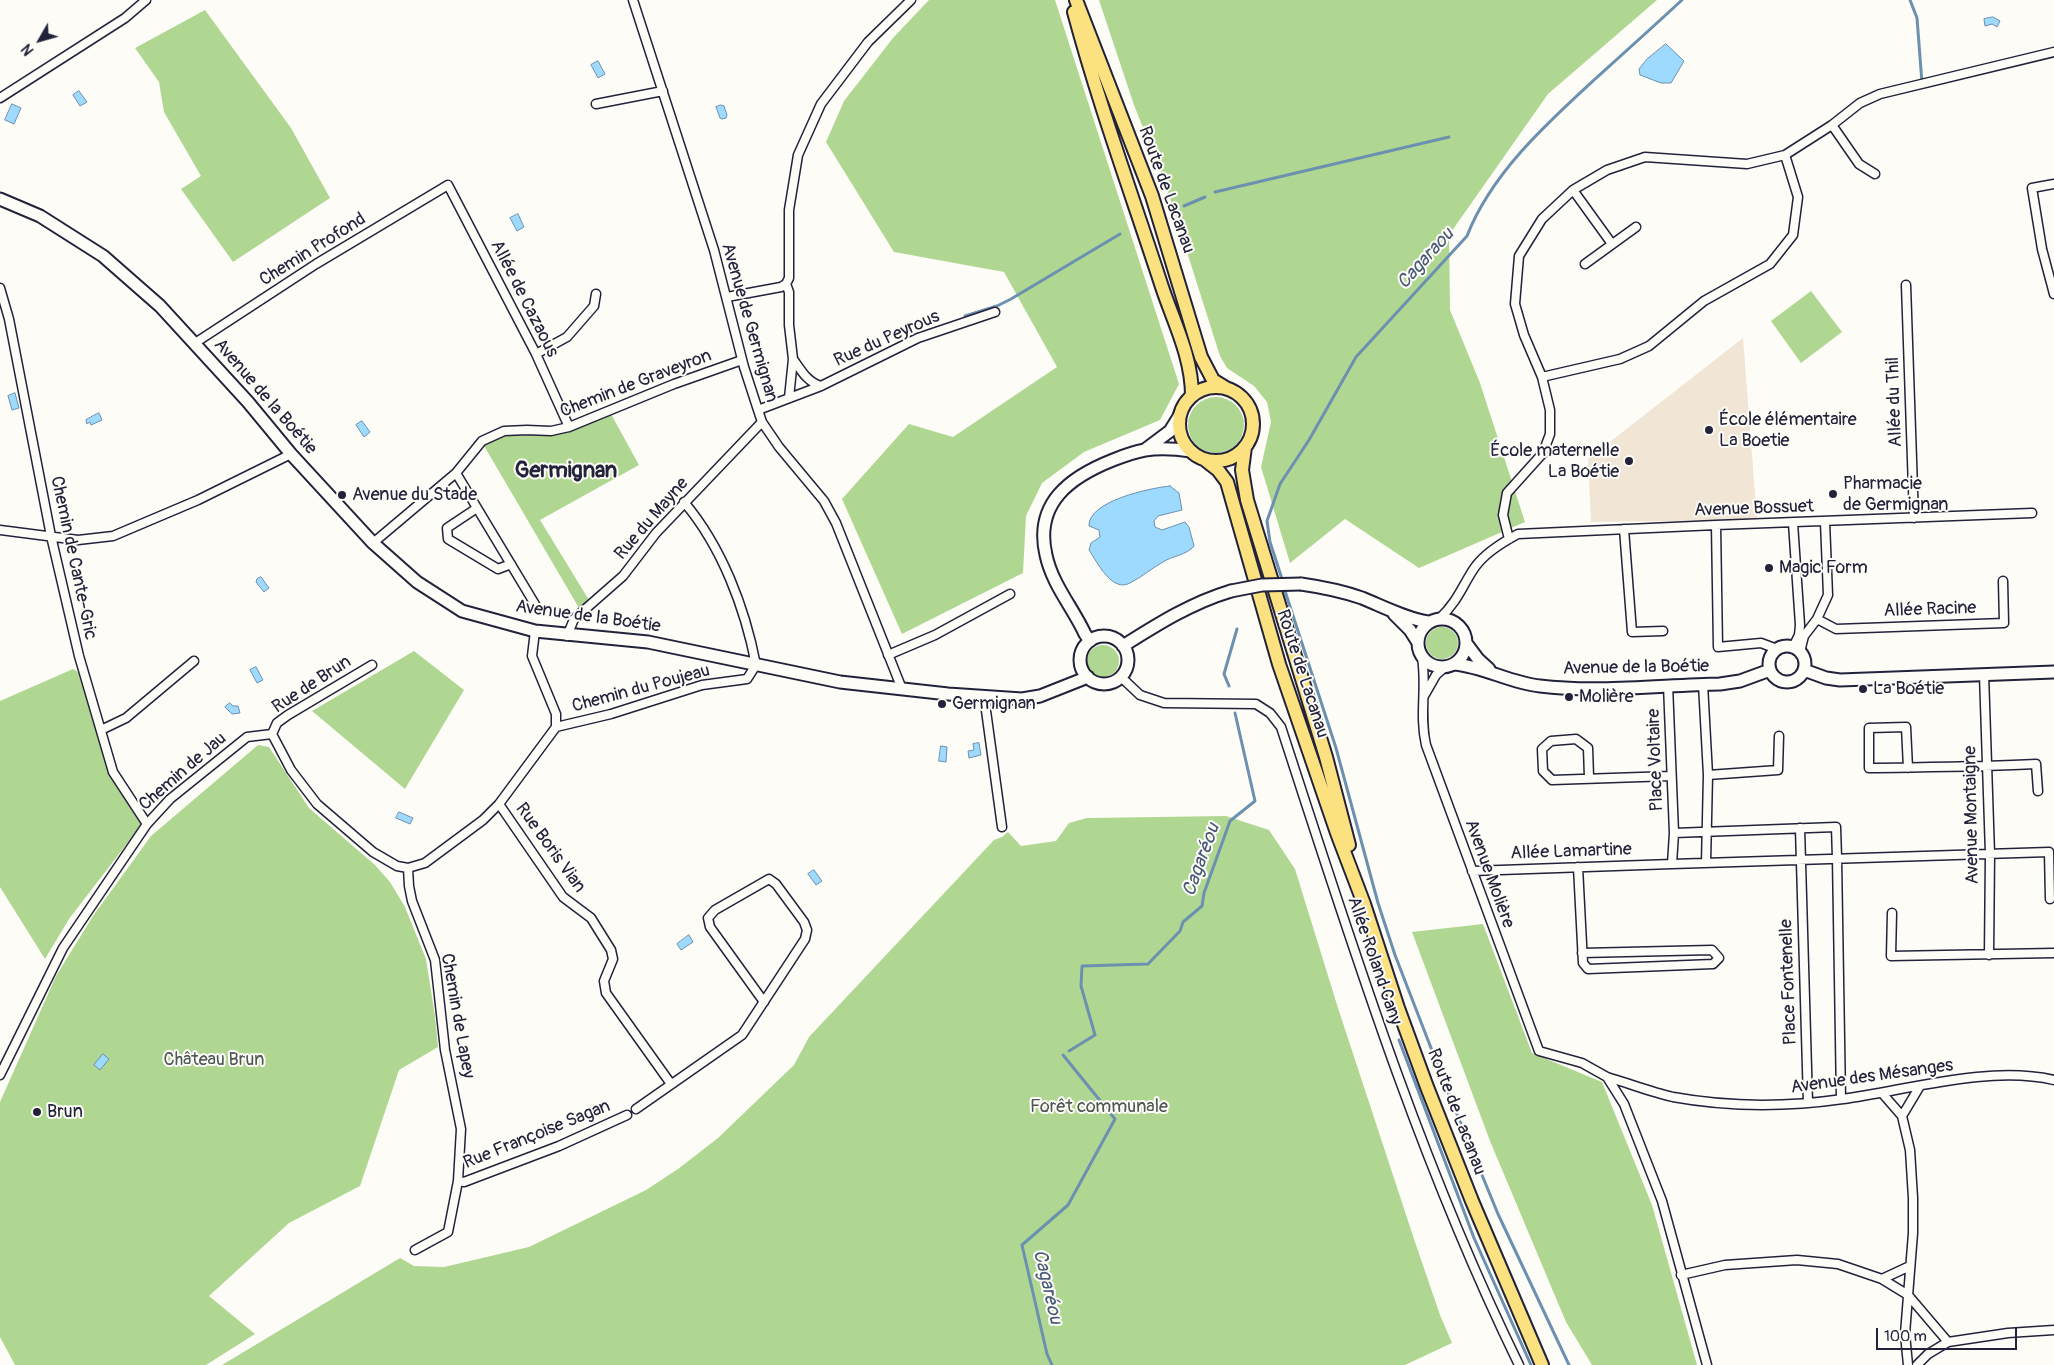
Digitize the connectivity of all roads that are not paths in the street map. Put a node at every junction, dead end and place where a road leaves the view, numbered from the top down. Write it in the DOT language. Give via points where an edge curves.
graph roads {
  1 [pos="146,0"];
  2 [pos="632,0"];
  3 [pos="911,0"];
  4 [pos="1071,0"];
  5 [pos="1076,0"];
  6 [pos="2054,52"];
  7 [pos="663,91"];
  8 [pos="0,98"];
  9 [pos="596,104"];
  10 [pos="1832,125"];
  11 [pos="1785,155"];
  12 [pos="1875,174"];
  13 [pos="2054,184"];
  14 [pos="448,185"];
  15 [pos="1574,190"];
  16 [pos="0,199"];
  17 [pos="1636,227"];
  18 [pos="1612,244"];
  19 [pos="1585,264"];
  20 [pos="786,284"];
  21 [pos="1906,285"];
  22 [pos="0,288"];
  23 [pos="596,294"];
  24 [pos="2054,294"];
  25 [pos="727,297"];
  26 [pos="995,312"];
  27 [pos="195,343"];
  28 [pos="536,354"];
  29 [pos="793,359"];
  30 [pos="742,360"];
  31 [pos="1542,377"];
  32 [pos="821,386"];
  33 [pos="1226,388"];
  34 [pos="1192,396"];
  35 [pos="789,398"];
  36 [pos="758,410"];
  37 [pos="1180,415"];
  38 [pos="762,422"];
  39 [pos="569,427"];
  40 [pos="1245,447"];
  41 [pos="1146,449"];
  42 [pos="1191,451"];
  43 [pos="291,454"];
  44 [pos="1204,459"];
  45 [pos="456,473"];
  46 [pos="684,502"];
  47 [pos="477,508"];
  48 [pos="2032,513"];
  49 [pos="1914,518"];
  50 [pos="1825,522"];
  51 [pos="1793,523"];
  52 [pos="1716,525"];
  53 [pos="1624,529"];
  54 [pos="0,530"];
  55 [pos="51,536"];
  56 [pos="1509,539"];
  57 [pos="373,543"];
  58 [pos="511,564"];
  59 [pos="2003,581"];
  60 [pos="1010,594"];
  61 [pos="536,606"];
  62 [pos="1388,610"];
  63 [pos="1440,618"];
  64 [pos="1817,619"];
  65 [pos="1428,622"];
  66 [pos="534,631"];
  67 [pos="1663,631"];
  68 [pos="567,636"];
  69 [pos="1090,641"];
  70 [pos="1417,641"];
  71 [pos="1466,643"];
  72 [pos="1123,646"];
  73 [pos="1777,649"];
  74 [pos="1797,650"];
  75 [pos="888,655"];
  76 [pos="1422,658"];
  77 [pos="194,661"];
  78 [pos="372,664"];
  79 [pos="756,665"];
  80 [pos="1450,666"];
  81 [pos="1770,670"];
  82 [pos="1804,670"];
  83 [pos="2054,672"];
  84 [pos="1984,674"];
  85 [pos="1502,676"];
  86 [pos="1088,677"];
  87 [pos="1120,677"];
  88 [pos="1703,684"];
  89 [pos="1668,685"];
  90 [pos="902,688"];
  91 [pos="984,696"];
  92 [pos="1422,705"];
  93 [pos="556,727"];
  94 [pos="101,730"];
  95 [pos="272,734"];
  96 [pos="1779,736"];
  97 [pos="1987,766"];
  98 [pos="1908,768"];
  99 [pos="1708,775"];
  100 [pos="1671,776"];
  101 [pos="1589,777"];
  102 [pos="2038,791"];
  103 [pos="499,804"];
  104 [pos="147,824"];
  105 [pos="1002,827"];
  106 [pos="1800,828"];
  107 [pos="1707,831"];
  108 [pos="1674,833"];
  109 [pos="1990,854"];
  110 [pos="1837,858"];
  111 [pos="1800,860"];
  112 [pos="1706,863"];
  113 [pos="1672,864"];
  114 [pos="1578,867"];
  115 [pos="408,868"];
  116 [pos="1472,871"];
  117 [pos="2050,899"];
  118 [pos="1364,904"];
  119 [pos="1892,913"];
  120 [pos="1582,953"];
  121 [pos="2054,953"];
  122 [pos="1989,955"];
  123 [pos="764,1002"];
  124 [pos="1539,1050"];
  125 [pos="0,1075"];
  126 [pos="1607,1077"];
  127 [pos="2054,1080"];
  128 [pos="671,1084"];
  129 [pos="1920,1086"];
  130 [pos="1882,1093"];
  131 [pos="1841,1100"];
  132 [pos="1808,1103"];
  133 [pos="636,1109"];
  134 [pos="627,1115"];
  135 [pos="1902,1116"];
  136 [pos="458,1181"];
  137 [pos="416,1250"];
  138 [pos="1910,1266"];
  139 [pos="1681,1275"];
  140 [pos="1882,1279"];
  141 [pos="1908,1295"];
  142 [pos="1527,1330"];
  143 [pos="2054,1330"];
  144 [pos="1948,1342"];
  145 [pos="1519,1365"];
  146 [pos="1542,1365"];
  147 [pos="1546,1365"];
  148 [pos="1707,1365"];
  149 [pos="1908,1365"];
  150 [pos="1917,1365"];
  1 -- 8 [label="street" via="126,18"];
  2 -- 7 [label="street, Avenue de Germignan"];
  3 -- 20 [label="street" via="868,42 821,104 798,155 789,210 789,278"];
  4 -- 34 [label="main road, Route de Lacanau" via="1126,178 1182,342"];
  5 -- 33 [label="main road, Route de Lacanau" via="1152,196 1201,357 1213,380"];
  6 -- 10 [label="street" via="1880,94 1860,103"];
  7 -- 9 [label="street"];
  7 -- 25 [label="street, Avenue de Germignan"];
  10 -- 11 [label="street"];
  10 -- 12 [label="street" via="1859,164"];
  11 -- 15 [label="street" via="1747,164 1645,157 1607,170"];
  11 -- 31 [label="street" via="1798,196 1796,216 1793,235 1770,264 1704,301 1649,346 1620,359"];
  13 -- 24 [label="street" via="2032,188 2042,249"];
  14 -- 27 [label="street, Chemin Profond" via="316,264"];
  14 -- 28 [label="street, Allée de Cazaous"];
  15 -- 18 [label="street"];
  15 -- 31 [label="street" via="1542,219 1519,256 1515,304"];
  16 -- 27 [label="main road, Avenue de la Boétie" via="40,216 103,256 160,306"];
  17 -- 18 [label="street"];
  18 -- 19 [label="street"];
  20 -- 25 [label="street"];
  20 -- 29 [label="street"];
  21 -- 49 [label="street, Allée du Thil"];
  22 -- 55 [label="street, Chemin de Cante-Gric" via="20,372"];
  23 -- 28 [label="street" via="594,306 567,337"];
  25 -- 30 [label="street, Avenue de Germignan"];
  26 -- 32 [label="street, Rue du Peyrous" via="918,338"];
  27 -- 43 [label="main road, Avenue de la Boétie"];
  28 -- 39 [label="street, Allée de Cazaous"];
  29 -- 32 [label="street, Rue du Peyrous" via="813,384"];
  29 -- 35 [label="street"];
  30 -- 36 [label="street, Avenue de Germignan"];
  30 -- 39 [label="street, Chemin de Graveyron"];
  31 -- 56 [label="street" via="1550,410 1550,434 1543,453 1507,493 1503,515"];
  32 -- 35 [label="street, Rue du Peyrous"];
  33 -- 34 [label="main road" via="1213,387"];
  33 -- 40 [label="main road" via="1241,397 1251,412 1251,436"];
  34 -- 37 [label="main road"];
  35 -- 36 [label="street, Rue du Peyrous"];
  36 -- 38 [label="street, Avenue de Germignan"];
  37 -- 41 [label="main road" via="1170,431"];
  37 -- 42 [label="main road" via="1182,438"];
  38 -- 46 [label="street, Rue du Mayne"];
  38 -- 75 [label="street, Avenue de Germignan" via="824,501 836,522"];
  39 -- 45 [label="street, Chemin de Graveyron" via="498,434 482,441"];
  40 -- 44 [label="main road" via="1225,460"];
  40 -- 118 [label="main road, Route de Lacanau" via="1242,470 1247,500 1326,757"];
  41 -- 42 [label="main road"];
  41 -- 69 [label="main road" via="1079,475 1064,488 1049,510 1044,536 1051,571"];
  42 -- 44 [label="main road"];
  43 -- 55 [label="street" via="122,534 78,540"];
  43 -- 57 [label="main road, Avenue de la Boétie"];
  44 -- 118 [label="main road, Route de Lacanau" via="1227,482 1279,664"];
  45 -- 47 [label="street"];
  45 -- 57 [label="street, Chemin de Graveyron"];
  46 -- 68 [label="street, Rue du Mayne" via="624,576 574,619"];
  46 -- 79 [label="street" via="717,552 739,602"];
  47 -- 58 [label="street"];
  47 -- 58 [label="street" via="448,528 448,539 498,569"];
  48 -- 49 [label="street, Avenue Bossuet"];
  49 -- 50 [label="street, Avenue Bossuet"];
  50 -- 51 [label="street, Avenue Bossuet"];
  50 -- 64 [label="street" via="1828,595"];
  51 -- 52 [label="street, Avenue Bossuet"];
  51 -- 74 [label="street" via="1800,625"];
  52 -- 53 [label="street, Avenue Bossuet"];
  52 -- 73 [label="street" via="1718,647 1761,643"];
  53 -- 56 [label="street, Avenue Bossuet" via="1518,534"];
  53 -- 67 [label="street" via="1632,632"];
  54 -- 55 [label="street"];
  55 -- 94 [label="street, Chemin de Cante-Gric" via="79,656"];
  56 -- 63 [label="street" via="1476,565 1456,601"];
  57 -- 66 [label="main road, Avenue de la Boétie" via="417,582 462,611"];
  58 -- 61 [label="street"];
  59 -- 64 [label="street, Allée Racine" via="2004,623 1836,629"];
  60 -- 75 [label="street" via="935,635"];
  62 -- 65 [label="main road"];
  62 -- 70 [label="main road"];
  62 -- 72 [label="main road, bridge" via="1350,594 1301,584 1262,585 1231,591 1184,609"];
  63 -- 65 [label="main road"];
  63 -- 71 [label="main road" via="1458,625 1463,630"];
  64 -- 74 [label="street"];
  65 -- 70 [label="main road"];
  66 -- 68 [label="main road, Avenue de la Boétie"];
  66 -- 93 [label="street" via="532,656 556,714"];
  68 -- 79 [label="main road, Avenue de la Boétie" via="648,642"];
  69 -- 72 [label="main road" via="1104,636"];
  69 -- 86 [label="main road" via="1080,658 1083,672"];
  70 -- 76 [label="main road"];
  71 -- 80 [label="main road" via="1465,651"];
  71 -- 85 [label="main road, Avenue de la Boétie" via="1478,659"];
  72 -- 87 [label="main road" via="1128,666"];
  73 -- 74 [label="main road"];
  73 -- 81 [label="main road" via="1770,658"];
  74 -- 82 [label="main road" via="1804,661"];
  75 -- 90 [label="street, Avenue de Germignan"];
  76 -- 80 [label="main road" via="1432,666"];
  76 -- 92 [label="street, Avenue Molière"];
  77 -- 94 [label="street" via="126,718"];
  78 -- 95 [label="street, Rue de Brun" via="277,723"];
  79 -- 90 [label="main road, Avenue de la Boétie" via="840,682"];
  79 -- 93 [label="street, Chemin du Poujeau" via="747,678 702,685 611,714"];
  80 -- 85 [label="main road, Avenue de la Boétie" via="1468,666"];
  80 -- 92 [label="street, Avenue Molière" via="1432,680"];
  81 -- 82 [label="main road" via="1784,682 1796,680"];
  81 -- 88 [label="main road, Avenue de la Boétie" via="1740,681"];
  82 -- 84 [label="main road" via="1840,680"];
  83 -- 84 [label="main road"];
  84 -- 97 [label="street, Avenue Montaigne"];
  85 -- 89 [label="main road, Avenue de la Boétie" via="1539,686"];
  86 -- 87 [label="main road" via="1100,684 1114,682"];
  86 -- 91 [label="main road, Avenue de la Boétie" via="1040,696 1022,699"];
  87 -- 145 [label="street, Allée Roland Cany" via="1140,695 1164,703 1256,704 1270,713 1280,727 1339,908 1439,1188"];
  88 -- 89 [label="main road, Avenue de la Boétie"];
  88 -- 99 [label="street"];
  89 -- 100 [label="street, Place Voltaire"];
  90 -- 91 [label="main road, Avenue de la Boétie"];
  91 -- 105 [label="street"];
  92 -- 116 [label="street, Avenue Molière" via="1426,745"];
  93 -- 103 [label="street"];
  94 -- 104 [label="street, Chemin de Cante-Gric" via="113,772"];
  95 -- 104 [label="street, Chemin de Jau" via="247,737 170,799"];
  95 -- 115 [label="street" via="292,770 317,804 373,852 397,866"];
  96 -- 99 [label="street" via="1778,770"];
  97 -- 98 [label="street"];
  97 -- 102 [label="street" via="2036,764"];
  97 -- 109 [label="street, Avenue Montaigne"];
  98 -- 98 [label="street" via="1906,727 1869,728 1869,768"];
  99 -- 107 [label="street"];
  100 -- 101 [label="street"];
  100 -- 108 [label="street, Place Voltaire"];
  101 -- 101 [label="street" via="1552,780 1543,771 1542,749 1551,741 1576,740 1588,748"];
  103 -- 115 [label="street" via="467,833 424,863"];
  103 -- 128 [label="street, Rue Boris Vian" via="563,897 591,918 611,950 613,959 604,981 606,992"];
  104 -- 125 [label="street, Chemin de Jau" via="63,948"];
  106 -- 107 [label="street"];
  106 -- 110 [label="street" via="1836,827"];
  106 -- 111 [label="street, Place Fontenelle"];
  107 -- 108 [label="street"];
  107 -- 112 [label="street"];
  108 -- 113 [label="street, Place Voltaire"];
  109 -- 110 [label="street, Allée Lamartine"];
  109 -- 117 [label="street, Allée Lamartine" via="2049,852"];
  109 -- 122 [label="street, Avenue Montaigne"];
  110 -- 111 [label="street, Allée Lamartine"];
  110 -- 131 [label="street"];
  111 -- 112 [label="street, Allée Lamartine"];
  111 -- 132 [label="street, Place Fontenelle"];
  112 -- 113 [label="street, Allée Lamartine"];
  113 -- 114 [label="street, Allée Lamartine"];
  114 -- 116 [label="street, Allée Lamartine"];
  114 -- 120 [label="street"];
  115 -- 136 [label="street, Chemin de Lapey" via="412,902 435,960 445,1050 461,1129"];
  116 -- 124 [label="street, Avenue Molière"];
  118 -- 142 [label="main road, Route de Lacanau" via="1427,1087"];
  119 -- 122 [label="street" via="1891,956"];
  120 -- 120 [label="street" via="1582,963 1588,969 1713,964 1719,958 1712,950"];
  121 -- 122 [label="street"];
  123 -- 123 [label="street" via="808,930 776,884 769,879 715,910 708,918 710,926"];
  123 -- 128 [label="street" via="742,1034"];
  124 -- 126 [label="street, Avenue des Mésanges" via="1582,1063"];
  126 -- 132 [label="street, Avenue des Mésanges" via="1671,1096 1729,1105"];
  126 -- 139 [label="street" via="1624,1104 1662,1202"];
  127 -- 129 [label="street, Avenue des Mésanges" via="2037,1076 1977,1077"];
  128 -- 133 [label="street"];
  129 -- 130 [label="street, Avenue des Mésanges"];
  129 -- 135 [label="street"];
  130 -- 131 [label="street, Avenue des Mésanges"];
  130 -- 135 [label="street"];
  131 -- 132 [label="street, Avenue des Mésanges"];
  134 -- 136 [label="street, Rue Françoise Sagan" via="559,1146 464,1182"];
  135 -- 138 [label="street" via="1910,1150 1914,1198"];
  136 -- 137 [label="street, Chemin de Lapey" via="448,1232"];
  138 -- 140 [label="street"];
  138 -- 141 [label="street"];
  139 -- 140 [label="street" via="1725,1265 1797,1260 1838,1264"];
  139 -- 148 [label="street"];
  140 -- 141 [label="street"];
  141 -- 144 [label="street"];
  141 -- 149 [label="street" via="1905,1334"];
  142 -- 146 [label="main road, Route de Lacanau"];
  142 -- 147 [label="main road, Route de Lacanau"];
  143 -- 144 [label="street"];
  144 -- 150 [label="street"];
}
